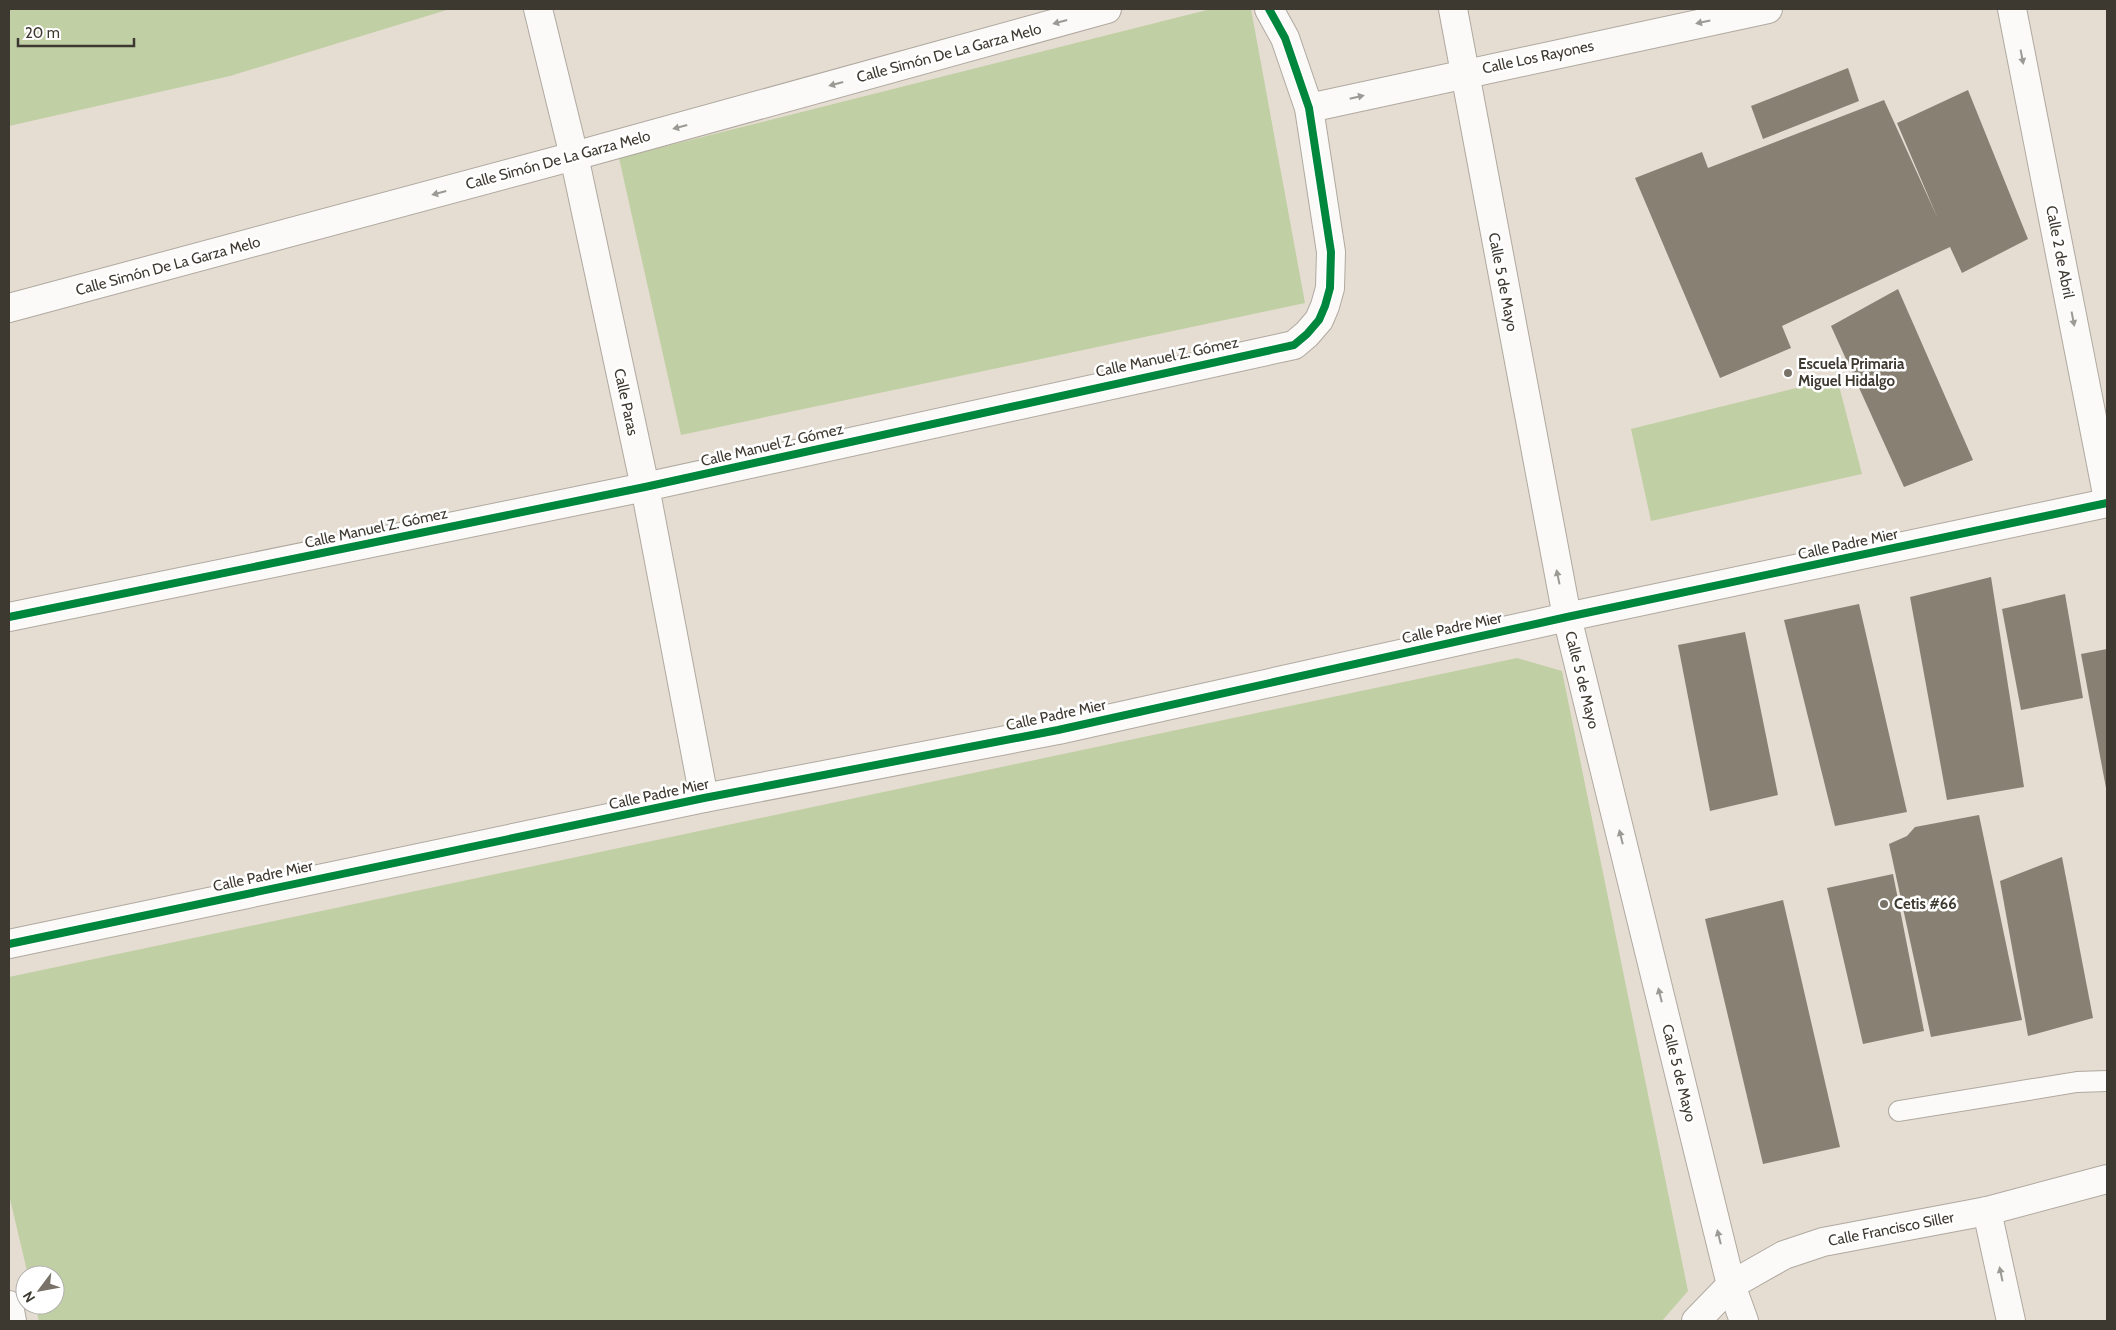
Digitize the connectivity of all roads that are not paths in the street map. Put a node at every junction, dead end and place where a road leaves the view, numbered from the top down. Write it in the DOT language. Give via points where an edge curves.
graph roads {
  1 [pos="538,9"];
  2 [pos="1108,9"];
  3 [pos="1269,9"];
  4 [pos="1453,9"];
  5 [pos="1768,9"];
  6 [pos="2012,9"];
  7 [pos="1731,12"];
  8 [pos="1464,73"];
  9 [pos="1309,108"];
  10 [pos="574,156"];
  11 [pos="9,308"];
  12 [pos="645,487"];
  13 [pos="2107,494"];
  14 [pos="2107,503"];
  15 [pos="9,617"];
  16 [pos="1567,617"];
  17 [pos="704,798"];
  18 [pos="9,944"];
  19 [pos="2107,1081"];
  20 [pos="1899,1111"];
  21 [pos="2107,1179"];
  22 [pos="1987,1211"];
  23 [pos="1731,1285"];
  24 [pos="9,1305"];
  25 [pos="12,1321"];
  26 [pos="1696,1321"];
  27 [pos="1744,1321"];
  28 [pos="2011,1321"];
  1 -- 10 [label="street, Calle Paras"];
  2 -- 10 [label="street, Calle Simón De La Garza Melo, one-way"];
  3 -- 9 [label="street" via="1285,38"];
  4 -- 8 [label="street, Calle 5 de Mayo"];
  5 -- 7 [label="street, Calle Los Rayones"];
  6 -- 13 [label="street, Calle 2 de Abril, one-way"];
  7 -- 8 [label="street, Calle Los Rayones, one-way"];
  9 -- 8 [label="street, Calle Los Rayones, one-way"];
  16 -- 8 [label="street, Calle 5 de Mayo, one-way"];
  9 -- 12 [label="street, Calle Manuel Z. Gómez" via="1330,252 1330,288 1319,320 1294,344"];
  10 -- 11 [label="street, Calle Simón De La Garza Melo, one-way"];
  10 -- 12 [label="street, Calle Paras"];
  12 -- 15 [label="street, Calle Manuel Z. Gómez"];
  12 -- 17 [label="street, Calle Paras"];
  14 -- 16 [label="street, Calle Padre Mier"];
  16 -- 17 [label="street, Calle Padre Mier" via="1058,730"];
  23 -- 16 [label="street, Calle 5 de Mayo, one-way"];
  17 -- 18 [label="street, Calle Padre Mier"];
  19 -- 20 [label="lane" via="2077,1082"];
  21 -- 22 [label="street, Calle Francisco Siller"];
  22 -- 23 [label="street, Calle Francisco Siller" via="1823,1242 1784,1255"];
  28 -- 22 [label="street, one-way"];
  23 -- 26 [label="street, Calle Francisco Siller"];
  23 -- 27 [label="street, Calle 5 de Mayo"];
  24 -- 25 [label="street"];
}
